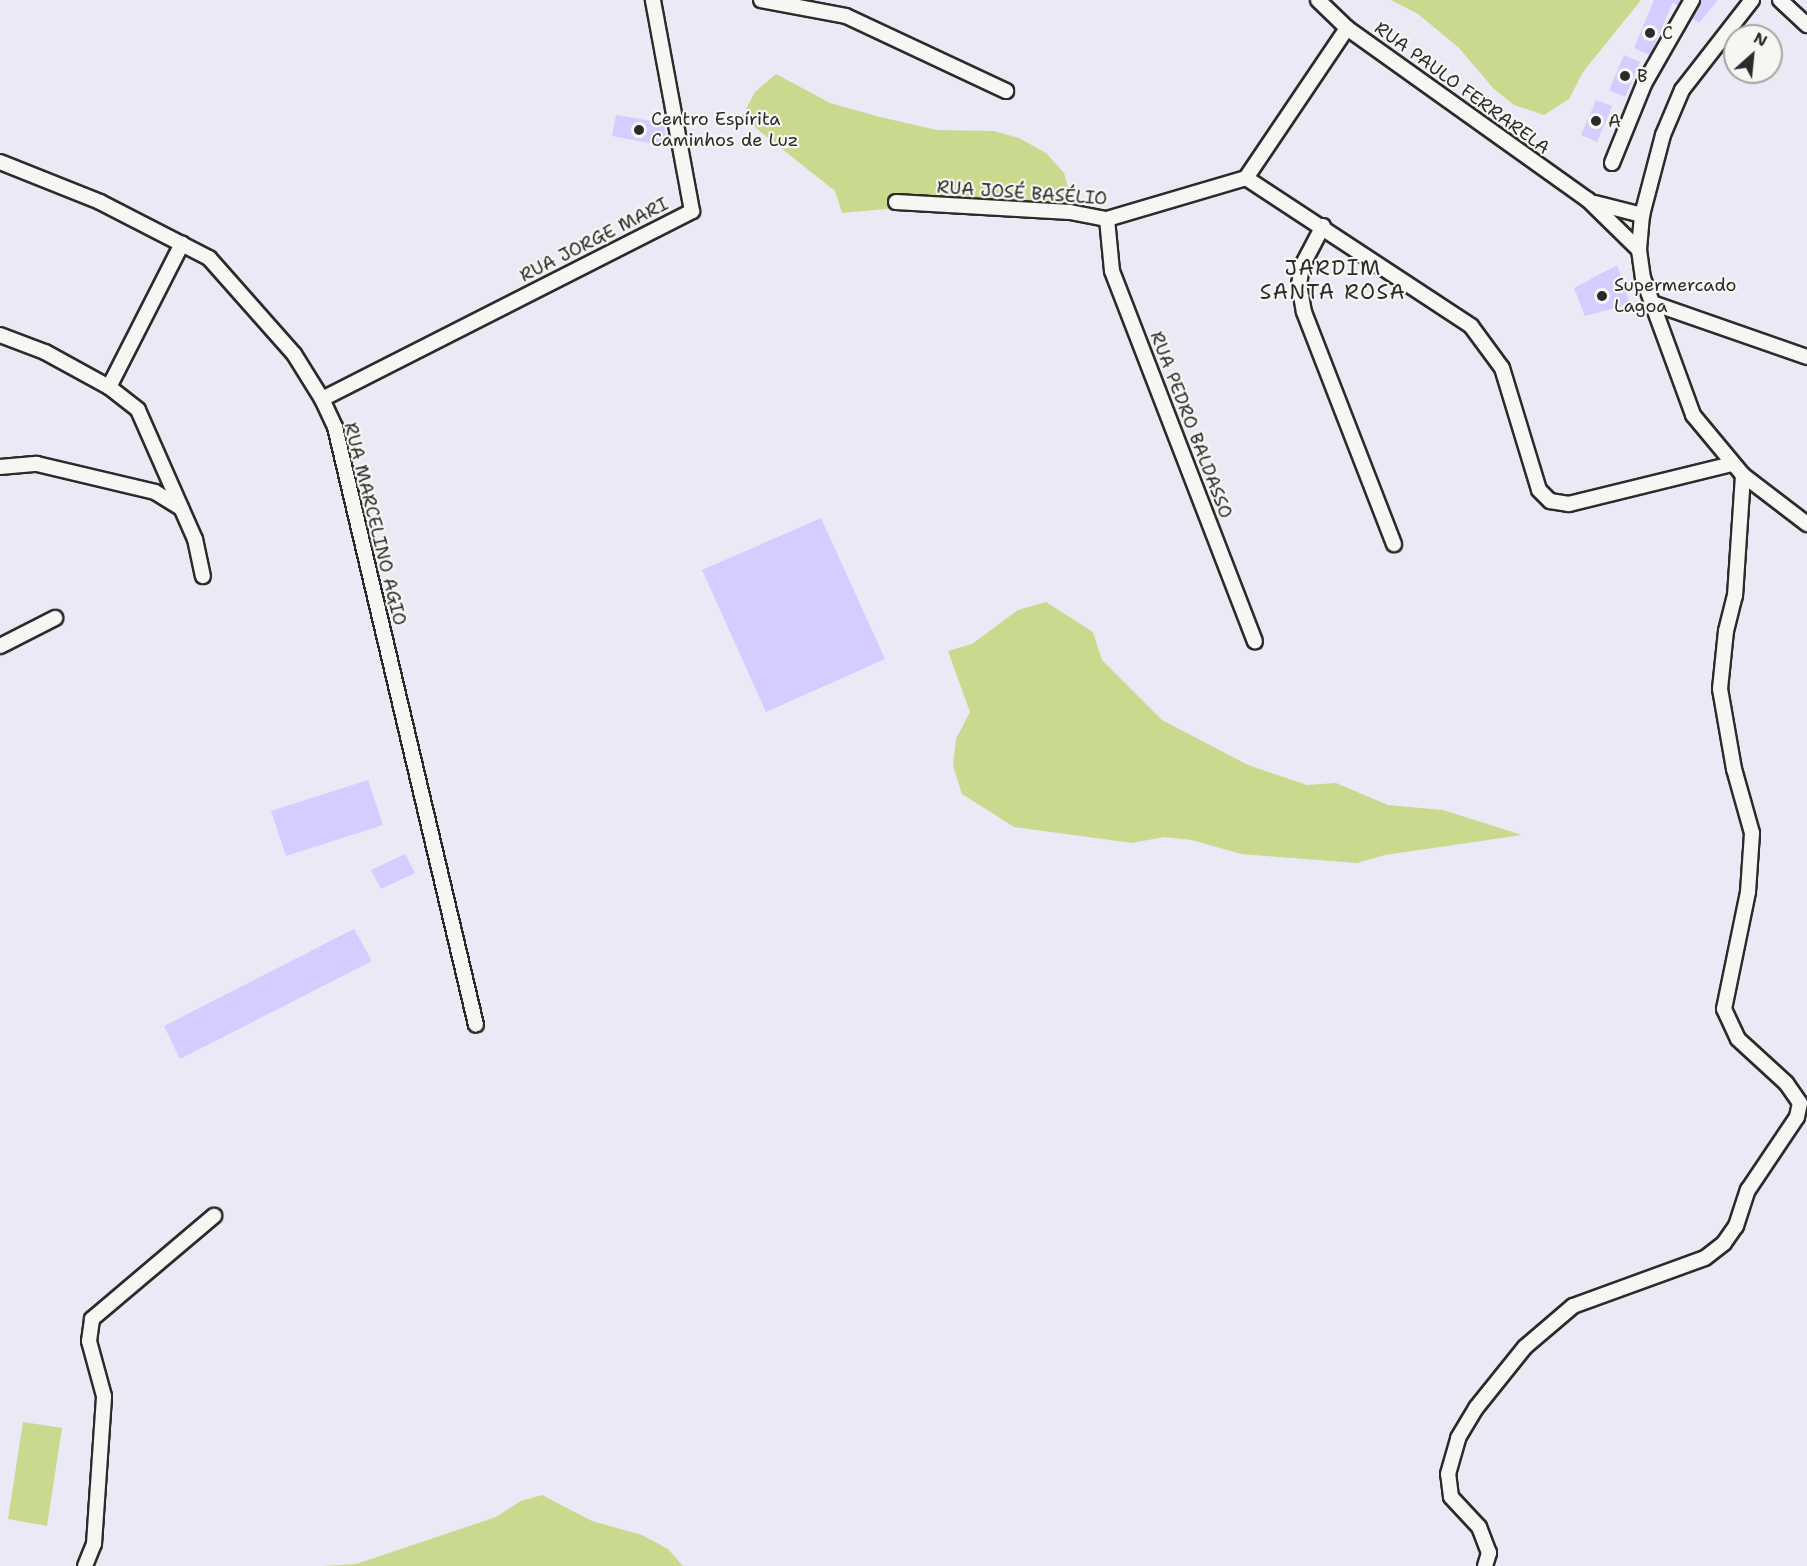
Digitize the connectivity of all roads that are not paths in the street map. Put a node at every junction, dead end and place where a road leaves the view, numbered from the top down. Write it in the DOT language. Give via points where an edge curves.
graph roads {
  1 [pos="653,0"];
  2 [pos="761,0"];
  3 [pos="1318,0"];
  4 [pos="1692,0"];
  5 [pos="1752,0"];
  6 [pos="1780,0"];
  7 [pos="1807,25"];
  8 [pos="1347,28"];
  9 [pos="1005,91"];
  10 [pos="0,162"];
  11 [pos="1612,162"];
  12 [pos="1246,178"];
  13 [pos="1588,200"];
  14 [pos="896,202"];
  15 [pos="1642,215"];
  16 [pos="1107,219"];
  17 [pos="1323,226"];
  18 [pos="182,244"];
  19 [pos="1639,250"];
  20 [pos="1652,303"];
  21 [pos="0,335"];
  22 [pos="1807,357"];
  23 [pos="109,387"];
  24 [pos="322,399"];
  25 [pos="1732,464"];
  26 [pos="0,467"];
  27 [pos="1743,476"];
  28 [pos="182,508"];
  29 [pos="1807,525"];
  30 [pos="1394,544"];
  31 [pos="203,576"];
  32 [pos="56,618"];
  33 [pos="1255,641"];
  34 [pos="0,646"];
  35 [pos="476,1025"];
  36 [pos="214,1216"];
  37 [pos="85,1566"];
  38 [pos="1485,1566"];
  1 -- 24 [label="street, RUA JORGE MARI" via="692,211"];
  2 -- 9 [label="street" via="846,16"];
  3 -- 8 [label="street, RUA PAULO FERRARELA"];
  4 -- 11 [label="street" via="1644,84"];
  5 -- 15 [label="street" via="1682,90 1663,135"];
  6 -- 7 [label="street"];
  8 -- 12 [label="street"];
  8 -- 13 [label="street, RUA PAULO FERRARELA"];
  10 -- 18 [label="street, RUA MARCELINO AGIO" via="100,202"];
  12 -- 16 [label="street, RUA JOSÉ BASÉLIO"];
  12 -- 17 [label="street"];
  13 -- 15 [label="street, RUA PAULO FERRARELA"];
  13 -- 19 [label="street, RUA PAULO FERRARELA"];
  14 -- 16 [label="street, RUA JOSÉ BASÉLIO" via="1070,212"];
  15 -- 19 [label="street"];
  16 -- 33 [label="street, RUA PEDRO BALDASSO" via="1112,271"];
  17 -- 25 [label="street" via="1471,326 1502,368 1539,490 1550,501 1569,504"];
  17 -- 30 [label="street" via="1302,266 1299,284 1304,312"];
  18 -- 23 [label="street"];
  18 -- 24 [label="street, RUA MARCELINO AGIO" via="209,258 294,354"];
  19 -- 20 [label="street"];
  20 -- 22 [label="street"];
  20 -- 25 [label="street" via="1693,415"];
  21 -- 23 [label="street" via="45,352"];
  23 -- 28 [label="street" via="138,410"];
  24 -- 35 [label="street, RUA MARCELINO AGIO" via="338,439"];
  25 -- 27 [label="street"];
  26 -- 28 [label="street" via="37,464 155,492"];
  27 -- 29 [label="street"];
  27 -- 38 [label="street" via="1735,596 1726,631 1720,689 1734,769 1752,833 1748,892 1724,1009 1738,1039 1786,1083 1800,1102 1797,1117 1748,1190 1736,1226 1724,1243 1705,1258 1573,1306 1525,1347 1476,1408 1458,1438 1448,1474 1451,1497 1479,1527 1489,1553"];
  28 -- 31 [label="street" via="195,539"];
  32 -- 34 [label="street"];
  36 -- 37 [label="street" via="92,1319 89,1341 104,1396 94,1544"];
}
